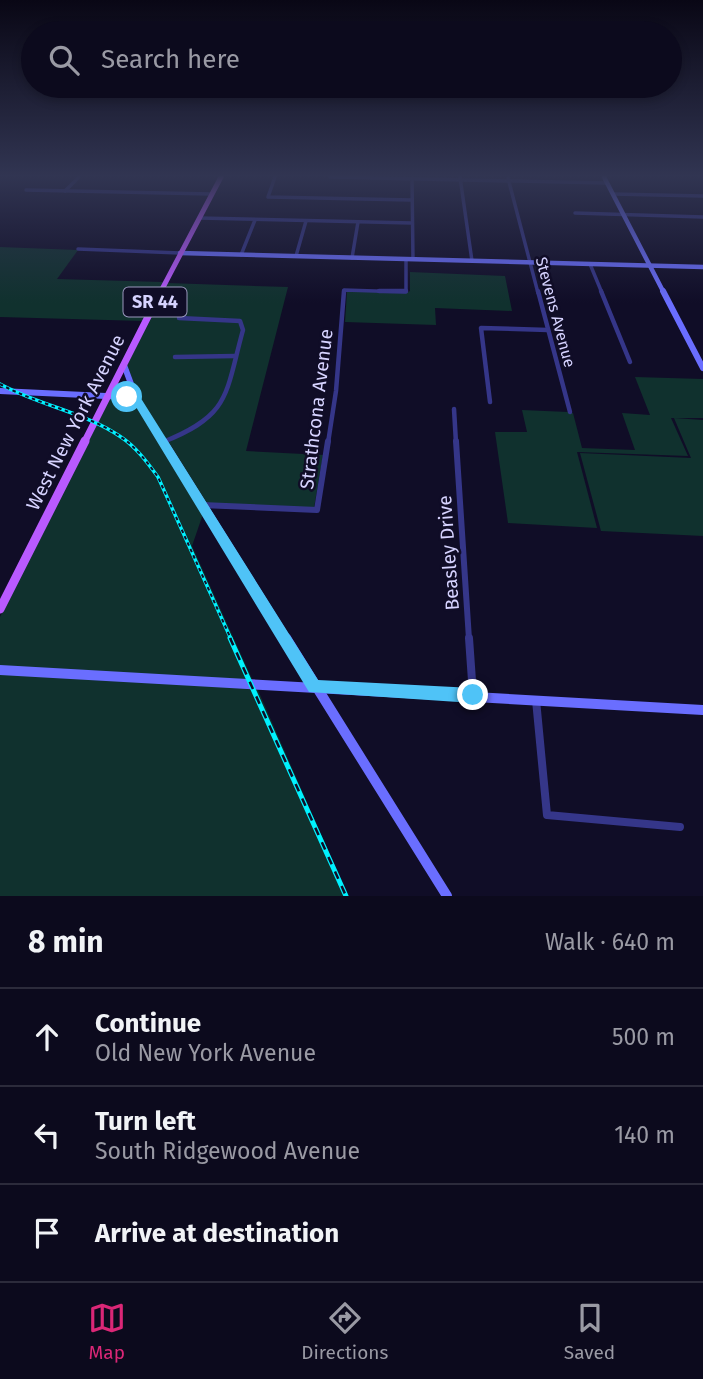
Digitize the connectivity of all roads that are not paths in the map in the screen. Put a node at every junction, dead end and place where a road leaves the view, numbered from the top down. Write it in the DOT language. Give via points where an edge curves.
graph roads {
  1 [pos="199,218"];
  2 [pos="222,219"];
  3 [pos="412,219"];
  4 [pos="466,219"];
  5 [pos="519,219"];
  6 [pos="626,219"];
  7 [pos="255,220"];
  8 [pos="306,221"];
  9 [pos="358,222"];
  10 [pos="412,223"];
  11 [pos="78,249"];
  12 [pos="180,253"];
  13 [pos="241,255"];
  14 [pos="296,256"];
  15 [pos="352,258"];
  16 [pos="409,259"];
  17 [pos="472,261"];
  18 [pos="531,263"];
  19 [pos="590,264"];
  20 [pos="650,266"];
  21 [pos="703,267"];
  22 [pos="179,318"];
  23 [pos="481,328"];
  24 [pos="548,330"];
  25 [pos="235,356"];
  26 [pos="175,357"];
  27 [pos="630,362"];
  28 [pos="124,365"];
  29 [pos="703,368"];
  30 [pos="0,391"];
  31 [pos="108,396"];
  32 [pos="137,400"];
  33 [pos="490,402"];
  34 [pos="454,409"];
  35 [pos="570,412"];
  36 [pos="163,442"];
  37 [pos="202,505"];
  38 [pos="0,608"];
  39 [pos="0,670"];
  40 [pos="314,687"];
  41 [pos="473,695"];
  42 [pos="536,700"];
  43 [pos="703,710"];
  44 [pos="680,827"];
  45 [pos="447,896"];
  1 -- 12 [label="main road, West New York Avenue / SR 44"];
  2 -- 7 [label="street"];
  3 -- 10 [label="street"];
  4 -- 17 [label="street"];
  5 -- 18 [label="street, Stevens Avenue"];
  6 -- 20 [label="street"];
  7 -- 8 [label="street"];
  7 -- 13 [label="street"];
  8 -- 9 [label="street"];
  8 -- 14 [label="street"];
  9 -- 10 [label="street"];
  9 -- 15 [label="street"];
  10 -- 16 [label="street"];
  11 -- 12 [label="street"];
  12 -- 13 [label="street"];
  12 -- 28 [label="main road, West New York Avenue / SR 44"];
  13 -- 14 [label="street"];
  14 -- 15 [label="street"];
  15 -- 16 [label="street"];
  16 -- 17 [label="street"];
  16 -- 37 [label="street, Strathcona Avenue" via="406,292 344,290 337,391 317,510"];
  17 -- 18 [label="street"];
  18 -- 19 [label="street"];
  18 -- 24 [label="street, Stevens Avenue"];
  19 -- 20 [label="street"];
  19 -- 27 [label="street"];
  20 -- 21 [label="street"];
  20 -- 29 [label="street"];
  22 -- 25 [label="street" via="240,321 243,330"];
  23 -- 24 [label="street"];
  23 -- 33 [label="street"];
  24 -- 35 [label="street, Stevens Avenue"];
  25 -- 26 [label="street"];
  25 -- 36 [label="street" via="212,415 194,429"];
  28 -- 31 [label="main road, West New York Avenue / SR 44"];
  28 -- 32 [label="street"];
  30 -- 31 [label="street"];
  31 -- 32 [label="street"];
  31 -- 38 [label="main road, West New York Avenue / SR 44"];
  32 -- 36 [label="street"];
  34 -- 41 [label="street, Beasley Drive"];
  36 -- 37 [label="street"];
  37 -- 40 [label="street"];
  39 -- 40 [label="street"];
  40 -- 41 [label="street"];
  40 -- 45 [label="street"];
  41 -- 42 [label="street"];
  42 -- 43 [label="street"];
  42 -- 44 [label="street" via="547,815"];
}
